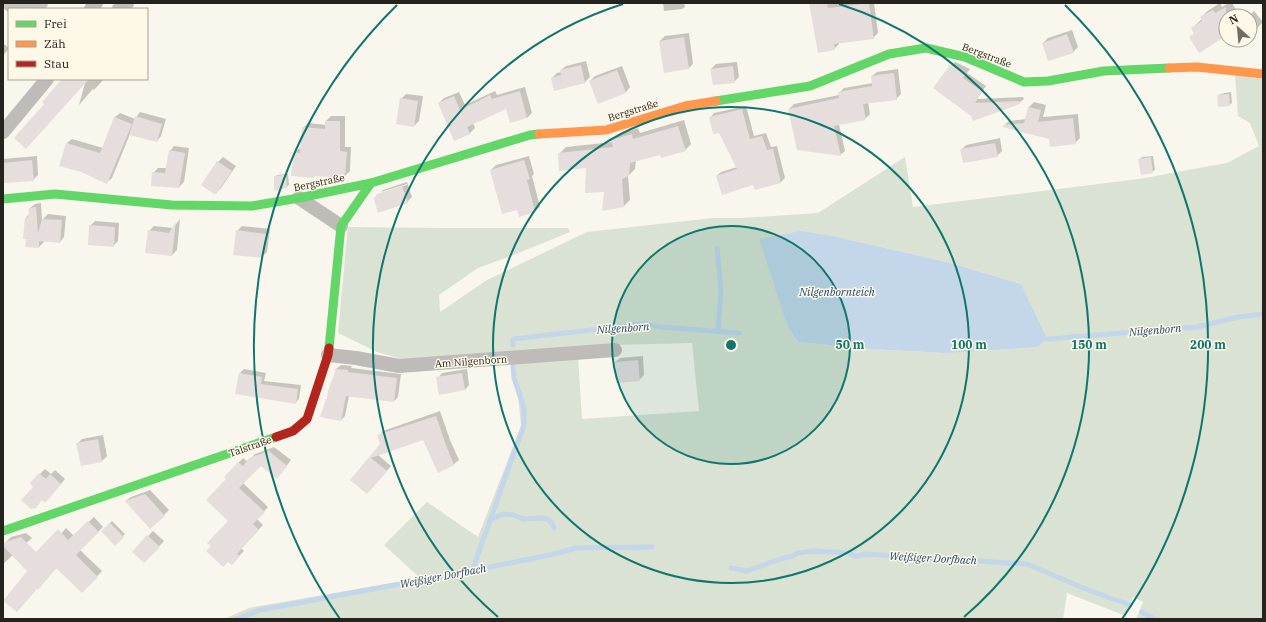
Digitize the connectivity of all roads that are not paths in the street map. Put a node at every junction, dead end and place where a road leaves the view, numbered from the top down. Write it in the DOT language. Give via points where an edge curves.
graph roads {
  1 [pos="1263,74"];
  2 [pos="46,80"];
  3 [pos="3,132"];
  4 [pos="371,182"];
  5 [pos="299,198"];
  6 [pos="3,199"];
  7 [pos="341,226"];
  8 [pos="615,350"];
  9 [pos="328,355"];
  10 [pos="3,531"];
  1 -- 4 [label="street, Bergstraße" via="1197,67 1104,71 1048,81 1024,82 965,57 926,48 889,54 810,86 685,106 606,130 530,135"];
  2 -- 3 [label="street"];
  4 -- 5 [label="street, Bergstraße"];
  4 -- 7 [label="street, Talstraße"];
  5 -- 6 [label="street, Bergstraße" via="252,206 172,205 55,194"];
  5 -- 7 [label="street"];
  7 -- 9 [label="street, Talstraße"];
  8 -- 9 [label="street, Am Nilgenborn" via="399,366"];
  9 -- 10 [label="street, Talstraße" via="307,419 293,431"];
}
